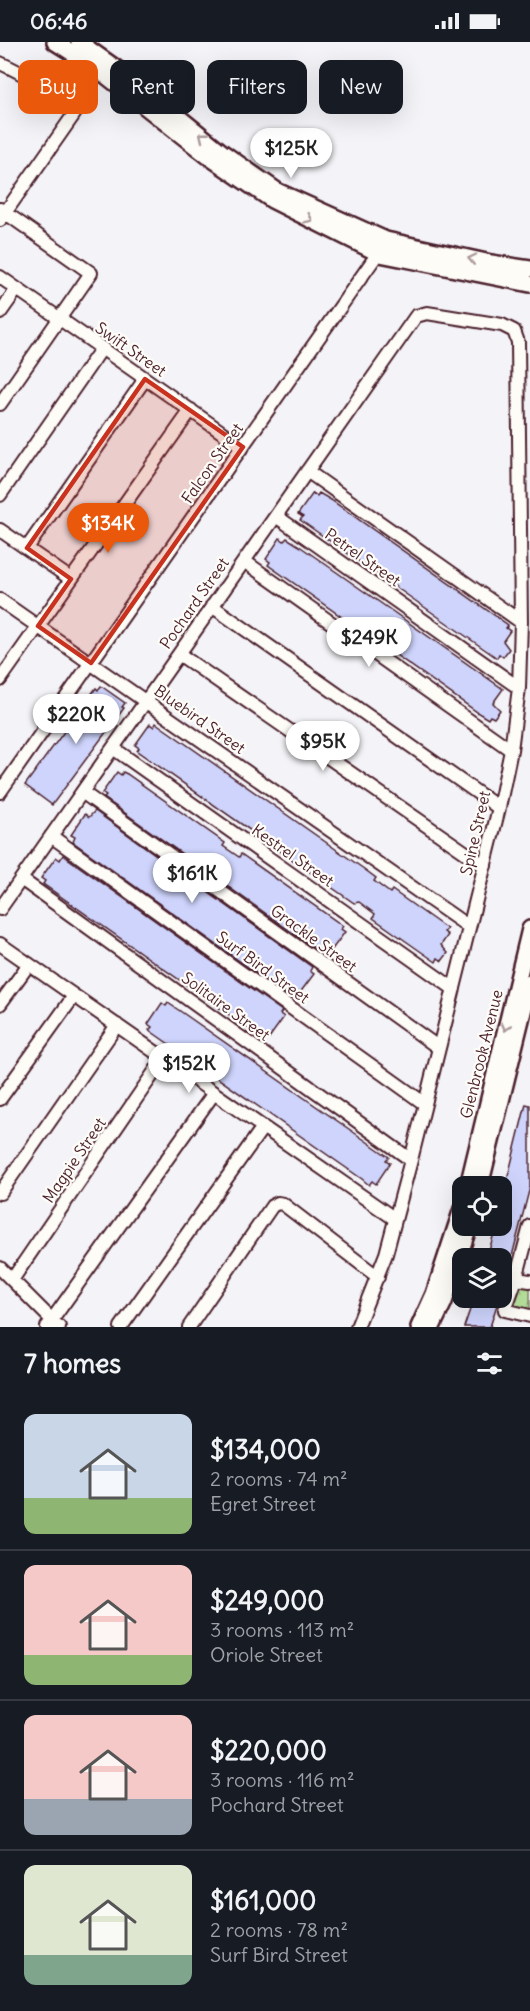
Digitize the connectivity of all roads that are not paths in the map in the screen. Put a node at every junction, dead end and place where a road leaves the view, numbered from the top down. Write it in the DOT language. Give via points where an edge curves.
graph roads {
  1 [pos="55,42"];
  2 [pos="79,42"];
  3 [pos="0,63"];
  4 [pos="2,214"];
  5 [pos="383,247"];
  6 [pos="530,269"];
  7 [pos="0,277"];
  8 [pos="530,284"];
  9 [pos="17,289"];
  10 [pos="0,313"];
  11 [pos="416,316"];
  12 [pos="59,318"];
  13 [pos="102,348"];
  14 [pos="146,379"];
  15 [pos="0,404"];
  16 [pos="191,410"];
  17 [pos="243,447"];
  18 [pos="308,471"];
  19 [pos="0,495"];
  20 [pos="276,516"];
  21 [pos="0,530"];
  22 [pos="27,548"];
  23 [pos="244,561"];
  24 [pos="71,579"];
  25 [pos="0,600"];
  26 [pos="212,606"];
  27 [pos="521,622"];
  28 [pos="38,626"];
  29 [pos="179,654"];
  30 [pos="91,663"];
  31 [pos="2,674"];
  32 [pos="519,688"];
  33 [pos="146,701"];
  34 [pos="113,748"];
  35 [pos="511,750"];
  36 [pos="0,792"];
  37 [pos="82,792"];
  38 [pos="499,808"];
  39 [pos="51,836"];
  40 [pos="484,866"];
  41 [pos="21,879"];
  42 [pos="0,909"];
  43 [pos="469,927"];
  44 [pos="530,929"];
  45 [pos="0,944"];
  46 [pos="29,964"];
  47 [pos="530,983"];
  48 [pos="454,990"];
  49 [pos="75,996"];
  50 [pos="0,1004"];
  51 [pos="117,1025"];
  52 [pos="440,1048"];
  53 [pos="164,1058"];
  54 [pos="214,1093"];
  55 [pos="0,1099"];
  56 [pos="425,1104"];
  57 [pos="263,1127"];
  58 [pos="411,1160"];
  59 [pos="470,1176"];
  60 [pos="482,1176"];
  61 [pos="0,1193"];
  62 [pos="395,1219"];
  63 [pos="530,1226"];
  64 [pos="453,1236"];
  65 [pos="466,1236"];
  66 [pos="0,1268"];
  67 [pos="378,1277"];
  68 [pos="516,1279"];
  69 [pos="12,1280"];
  70 [pos="530,1281"];
  71 [pos="530,1316"];
  72 [pos="53,1325"];
  73 [pos="120,1327"];
  74 [pos="189,1327"];
  75 [pos="357,1327"];
  76 [pos="419,1327"];
  77 [pos="432,1327"];
  1 -- 5 [label="street, one-way" via="95,67 208,156 272,200"];
  5 -- 2 [label="street, one-way" via="277,191"];
  3 -- 4 [label="street" via="77,111"];
  4 -- 12 [label="street" via="91,273"];
  6 -- 5 [label="street, one-way"];
  5 -- 8 [label="street"];
  5 -- 17 [label="street, Falcon Street"];
  7 -- 9 [label="street, Swift Street"];
  9 -- 10 [label="street"];
  9 -- 12 [label="street, Swift Street"];
  11 -- 18 [label="street, Pochard Street"];
  11 -- 27 [label="street, Spine Street" via="427,313 502,325 514,331 518,342"];
  12 -- 13 [label="street, Swift Street"];
  12 -- 15 [label="street"];
  13 -- 14 [label="street, Swift Street"];
  13 -- 19 [label="street"];
  14 -- 16 [label="street, Swift Street"];
  14 -- 22 [label="street"];
  16 -- 17 [label="street, Swift Street"];
  16 -- 24 [label="street"];
  17 -- 30 [label="street, Falcon Street"];
  18 -- 20 [label="street, Pochard Street"];
  18 -- 27 [label="street"];
  20 -- 23 [label="street, Pochard Street"];
  20 -- 32 [label="street, Petrel Street"];
  21 -- 22 [label="street"];
  22 -- 24 [label="street"];
  23 -- 26 [label="street, Pochard Street"];
  23 -- 35 [label="street"];
  24 -- 28 [label="street"];
  25 -- 28 [label="street, Bluebird Street"];
  26 -- 29 [label="street, Pochard Street"];
  26 -- 38 [label="street"];
  27 -- 32 [label="street, Spine Street"];
  28 -- 30 [label="street, Bluebird Street"];
  28 -- 31 [label="street"];
  29 -- 33 [label="street, Pochard Street"];
  29 -- 40 [label="street"];
  30 -- 33 [label="street, Bluebird Street"];
  30 -- 36 [label="street, Falcon Street"];
  32 -- 35 [label="street, Spine Street"];
  33 -- 34 [label="street, Pochard Street"];
  33 -- 43 [label="street, Bluebird Street"];
  34 -- 37 [label="street, Pochard Street"];
  34 -- 48 [label="street, Kestrel Street"];
  35 -- 38 [label="street, Spine Street"];
  37 -- 39 [label="street, Pochard Street"];
  37 -- 52 [label="street, Grackle Street"];
  38 -- 40 [label="street, Spine Street"];
  39 -- 41 [label="street, Pochard Street"];
  39 -- 56 [label="street, Surf Bird Street"];
  40 -- 43 [label="street, Spine Street"];
  41 -- 42 [label="street, Pochard Street"];
  41 -- 58 [label="street, Solitaire Street"];
  43 -- 48 [label="street, Spine Street"];
  44 -- 59 [label="street, Glenbrook Avenue, one-way"];
  45 -- 46 [label="street"];
  46 -- 49 [label="street"];
  46 -- 50 [label="street"];
  47 -- 60 [label="street, Glenbrook Avenue"];
  48 -- 52 [label="street, Spine Street"];
  49 -- 51 [label="street"];
  49 -- 55 [label="street"];
  51 -- 53 [label="street"];
  51 -- 61 [label="street"];
  52 -- 56 [label="street, Spine Street"];
  53 -- 54 [label="street"];
  53 -- 69 [label="street, Magpie Street"];
  54 -- 57 [label="street"];
  54 -- 72 [label="street"];
  56 -- 58 [label="street, Spine Street"];
  57 -- 62 [label="street"];
  57 -- 73 [label="street"];
  58 -- 62 [label="street, Spine Street"];
  62 -- 67 [label="street, Spine Street"];
  63 -- 68 [label="street"];
  64 -- 76 [label="street"];
  65 -- 77 [label="street"];
  66 -- 69 [label="street"];
  67 -- 74 [label="street" via="278,1203 272,1206"];
  67 -- 75 [label="street, Spine Street"];
  68 -- 70 [label="street"];
  68 -- 71 [label="street" via="505,1310"];
  69 -- 72 [label="street"];
}
